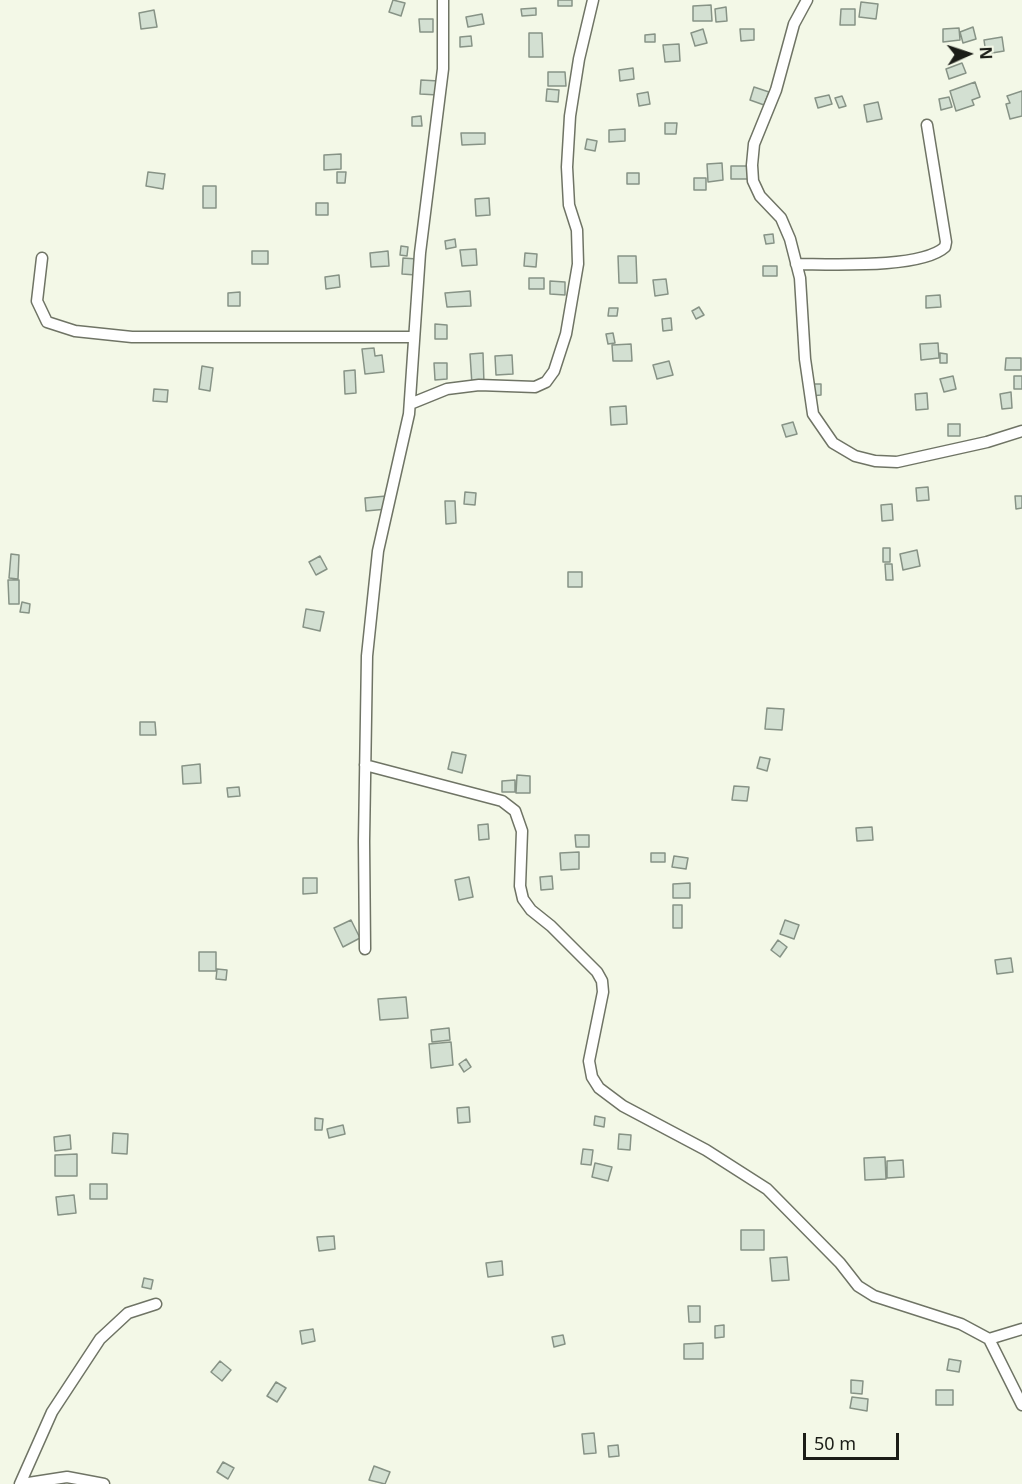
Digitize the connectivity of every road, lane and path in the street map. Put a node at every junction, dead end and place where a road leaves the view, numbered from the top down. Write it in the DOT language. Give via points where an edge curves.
graph roads {
  1 [pos="443,0"];
  2 [pos="593,0"];
  3 [pos="807,0"];
  4 [pos="927,125"];
  5 [pos="42,258"];
  6 [pos="796,264"];
  7 [pos="414,337"];
  8 [pos="410,404"];
  9 [pos="1022,431"];
  10 [pos="365,765"];
  11 [pos="365,949"];
  12 [pos="156,1304"];
  13 [pos="1022,1329"];
  14 [pos="989,1339"];
  15 [pos="1022,1405"];
  16 [pos="21,1484"];
  17 [pos="104,1484"];
  1 -- 7 [label="street" via="443,69 420,253"];
  2 -- 8 [label="street" via="570,116 567,167 578,264 566,334 554,371 546,382 535,387 479,385 447,389"];
  3 -- 6 [label="street" via="794,24 776,90 754,144 752,165 753,181 760,196 781,218"];
  4 -- 6 [label="street" via="945,247 935,254 876,265"];
  5 -- 7 [label="street" via="37,301 46,322 75,331 132,337"];
  6 -- 9 [label="street" via="813,414 833,443 855,456 897,462"];
  7 -- 8 [label="street"];
  8 -- 10 [label="street" via="378,551 367,656"];
  10 -- 11 [label="street"];
  10 -- 14 [label="street" via="502,801 515,811 522,831 523,899 588,961 602,981 589,1061 592,1077 600,1088 623,1106 706,1150 767,1189 858,1286 874,1296 961,1324"];
  12 -- 16 [label="street" via="128,1313 100,1339 52,1412"];
  13 -- 14 [label="street"];
  14 -- 15 [label="street"];
  16 -- 17 [label="street" via="67,1477"];
}
